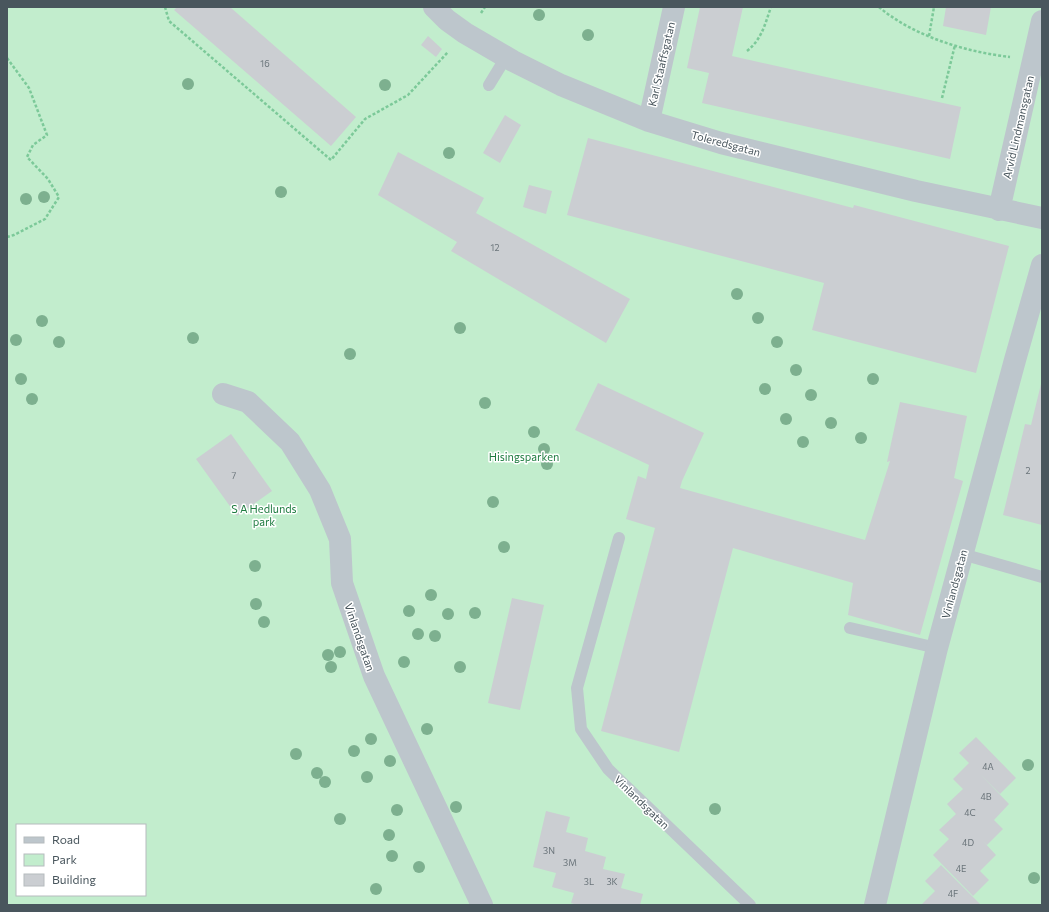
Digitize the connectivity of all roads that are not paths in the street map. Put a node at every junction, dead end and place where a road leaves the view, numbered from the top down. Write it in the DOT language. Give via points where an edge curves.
graph roads {
  1 [pos="434,7"];
  2 [pos="674,7"];
  3 [pos="1042,21"];
  4 [pos="1031,55"];
  5 [pos="506,57"];
  6 [pos="489,85"];
  7 [pos="648,121"];
  8 [pos="999,210"];
  9 [pos="1042,218"];
  10 [pos="1042,265"];
  11 [pos="223,394"];
  12 [pos="619,538"];
  13 [pos="962,554"];
  14 [pos="1042,576"];
  15 [pos="850,628"];
  16 [pos="937,648"];
  17 [pos="482,905"];
  18 [pos="750,905"];
  19 [pos="875,905"];
  1 -- 5 [label="street, Toleredsgatan" via="446,20"];
  2 -- 7 [label="street, Karl Staaffsgatan"];
  3 -- 4 [label="street, Arvid Lindmansgatan"];
  4 -- 8 [label="street, Arvid Lindmansgatan"];
  5 -- 6 [label="lane"];
  5 -- 7 [label="street, Toleredsgatan" via="561,85"];
  7 -- 8 [label="street, Toleredsgatan" via="721,143"];
  8 -- 9 [label="street, Toleredsgatan"];
  10 -- 13 [label="street, Vinlandsgatan"];
  11 -- 17 [label="street, Vinlandsgatan" via="248,402 290,442 320,490 340,539 342,583 374,676"];
  12 -- 18 [label="lane, Vinlandsgatan" via="577,688 581,729 608,769"];
  13 -- 14 [label="lane"];
  13 -- 16 [label="street, Vinlandsgatan"];
  15 -- 16 [label="lane"];
  16 -- 19 [label="street, Vinlandsgatan"];
}
